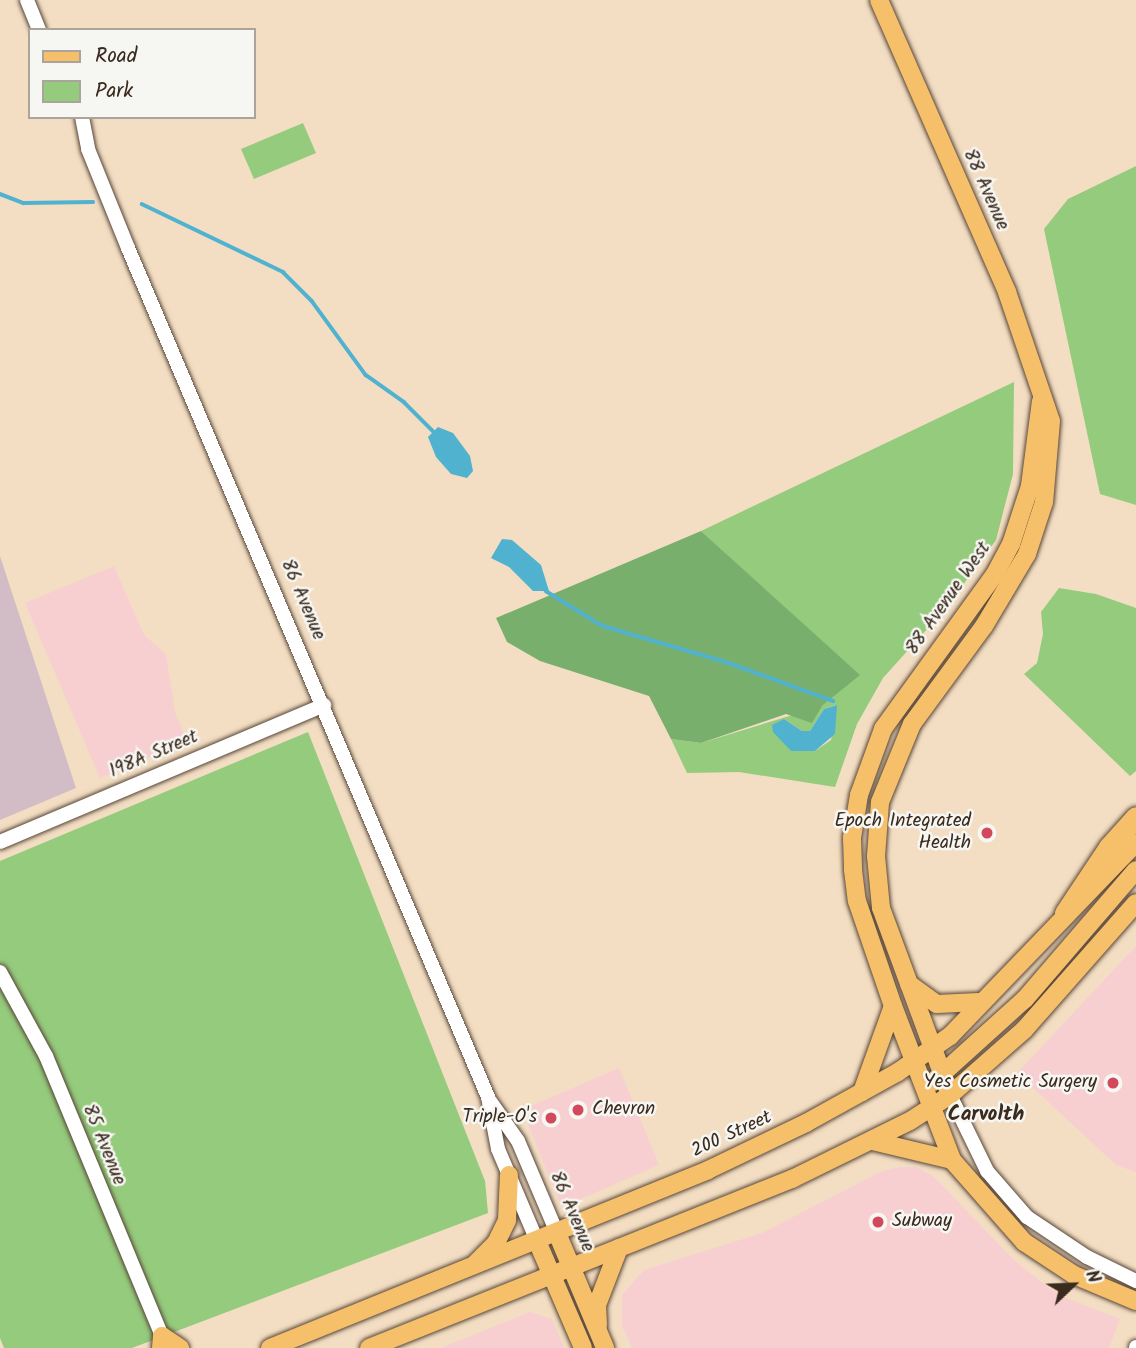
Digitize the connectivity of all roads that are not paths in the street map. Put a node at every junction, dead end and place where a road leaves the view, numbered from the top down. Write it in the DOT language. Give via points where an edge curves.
graph roads {
  1 [pos="27,0"];
  2 [pos="879,0"];
  3 [pos="38,28"];
  4 [pos="82,119"];
  5 [pos="1041,401"];
  6 [pos="324,705"];
  7 [pos="1136,817"];
  8 [pos="0,842"];
  9 [pos="1136,843"];
  10 [pos="1136,870"];
  11 [pos="1136,903"];
  12 [pos="1065,913"];
  13 [pos="0,972"];
  14 [pos="909,984"];
  15 [pos="979,1002"];
  16 [pos="892,1006"];
  17 [pos="931,1050"];
  18 [pos="914,1062"];
  19 [pos="943,1075"];
  20 [pos="923,1090"];
  21 [pos="862,1092"];
  22 [pos="950,1095"];
  23 [pos="488,1097"];
  24 [pos="930,1108"];
  25 [pos="873,1141"];
  26 [pos="952,1160"];
  27 [pos="509,1175"];
  28 [pos="557,1233"];
  29 [pos="537,1241"];
  30 [pos="619,1248"];
  31 [pos="571,1267"];
  32 [pos="471,1269"];
  33 [pos="551,1275"];
  34 [pos="1136,1281"];
  35 [pos="1136,1301"];
  36 [pos="602,1340"];
  37 [pos="161,1342"];
  38 [pos="180,1348"];
  39 [pos="270,1348"];
  40 [pos="369,1348"];
  41 [pos="583,1348"];
  1 -- 3 [label="street"];
  2 -- 5 [label="main road, 88 Avenue" via="1007,292"];
  4 -- 6 [label="street, 86 Avenue" via="103,188"];
  5 -- 14 [label="main road, 88 Avenue West" via="1051,421 1051,450 1037,532 1007,590 912,724 880,802 876,856 881,908"];
  5 -- 16 [label="main road, 88 Avenue West" via="1030,486 1012,544 967,616 883,729 859,795 852,838 857,901"];
  6 -- 8 [label="street, 198A Street"];
  6 -- 23 [label="street, 86 Avenue"];
  7 -- 12 [label="highway" via="1109,847"];
  9 -- 12 [label="main road, 200 Street"];
  10 -- 19 [label="main road" via="1025,999"];
  11 -- 22 [label="main road" via="1024,1030"];
  12 -- 15 [label="main road, 200 Street"];
  13 -- 37 [label="street, 85 Avenue" via="46,1056"];
  14 -- 15 [label="main road" via="937,1004"];
  14 -- 17 [label="main road, 88 Avenue West"];
  15 -- 17 [label="main road, 200 Street"];
  16 -- 18 [label="main road, 88 Avenue West"];
  16 -- 21 [label="main road"];
  17 -- 18 [label="main road, 200 Street"];
  17 -- 19 [label="main road, 88 Avenue West"];
  18 -- 20 [label="main road, 88 Avenue West"];
  18 -- 21 [label="main road, 200 Street"];
  19 -- 20 [label="main road"];
  19 -- 22 [label="main road, 88 Avenue West"];
  20 -- 24 [label="main road, 88 Avenue West"];
  21 -- 28 [label="main road, 200 Street" via="708,1170"];
  22 -- 24 [label="main road"];
  22 -- 34 [label="street, 88 Avenue West" via="988,1171 1027,1217 1087,1257"];
  23 -- 27 [label="street, 86 Avenue" via="498,1149"];
  23 -- 28 [label="street, 86 Avenue" via="518,1141"];
  24 -- 25 [label="main road"];
  24 -- 26 [label="main road, 88 Avenue West"];
  25 -- 26 [label="main road"];
  25 -- 30 [label="main road"];
  26 -- 35 [label="main road, 88 Avenue West" via="1024,1242 1074,1275"];
  27 -- 29 [label="street, 86 Avenue"];
  27 -- 32 [label="main road" via="507,1220 496,1242"];
  28 -- 29 [label="main road, 200 Street"];
  28 -- 31 [label="main road, 86 Avenue"];
  29 -- 32 [label="main road, 200 Street"];
  29 -- 33 [label="main road, 86 Avenue"];
  30 -- 31 [label="main road"];
  30 -- 36 [label="main road" via="597,1306"];
  31 -- 33 [label="main road"];
  31 -- 36 [label="main road, 86 Avenue"];
  32 -- 39 [label="main road, 200 Street"];
  33 -- 40 [label="main road"];
  33 -- 41 [label="main road, 86 Avenue"];
  37 -- 38 [label="main road"];
}
